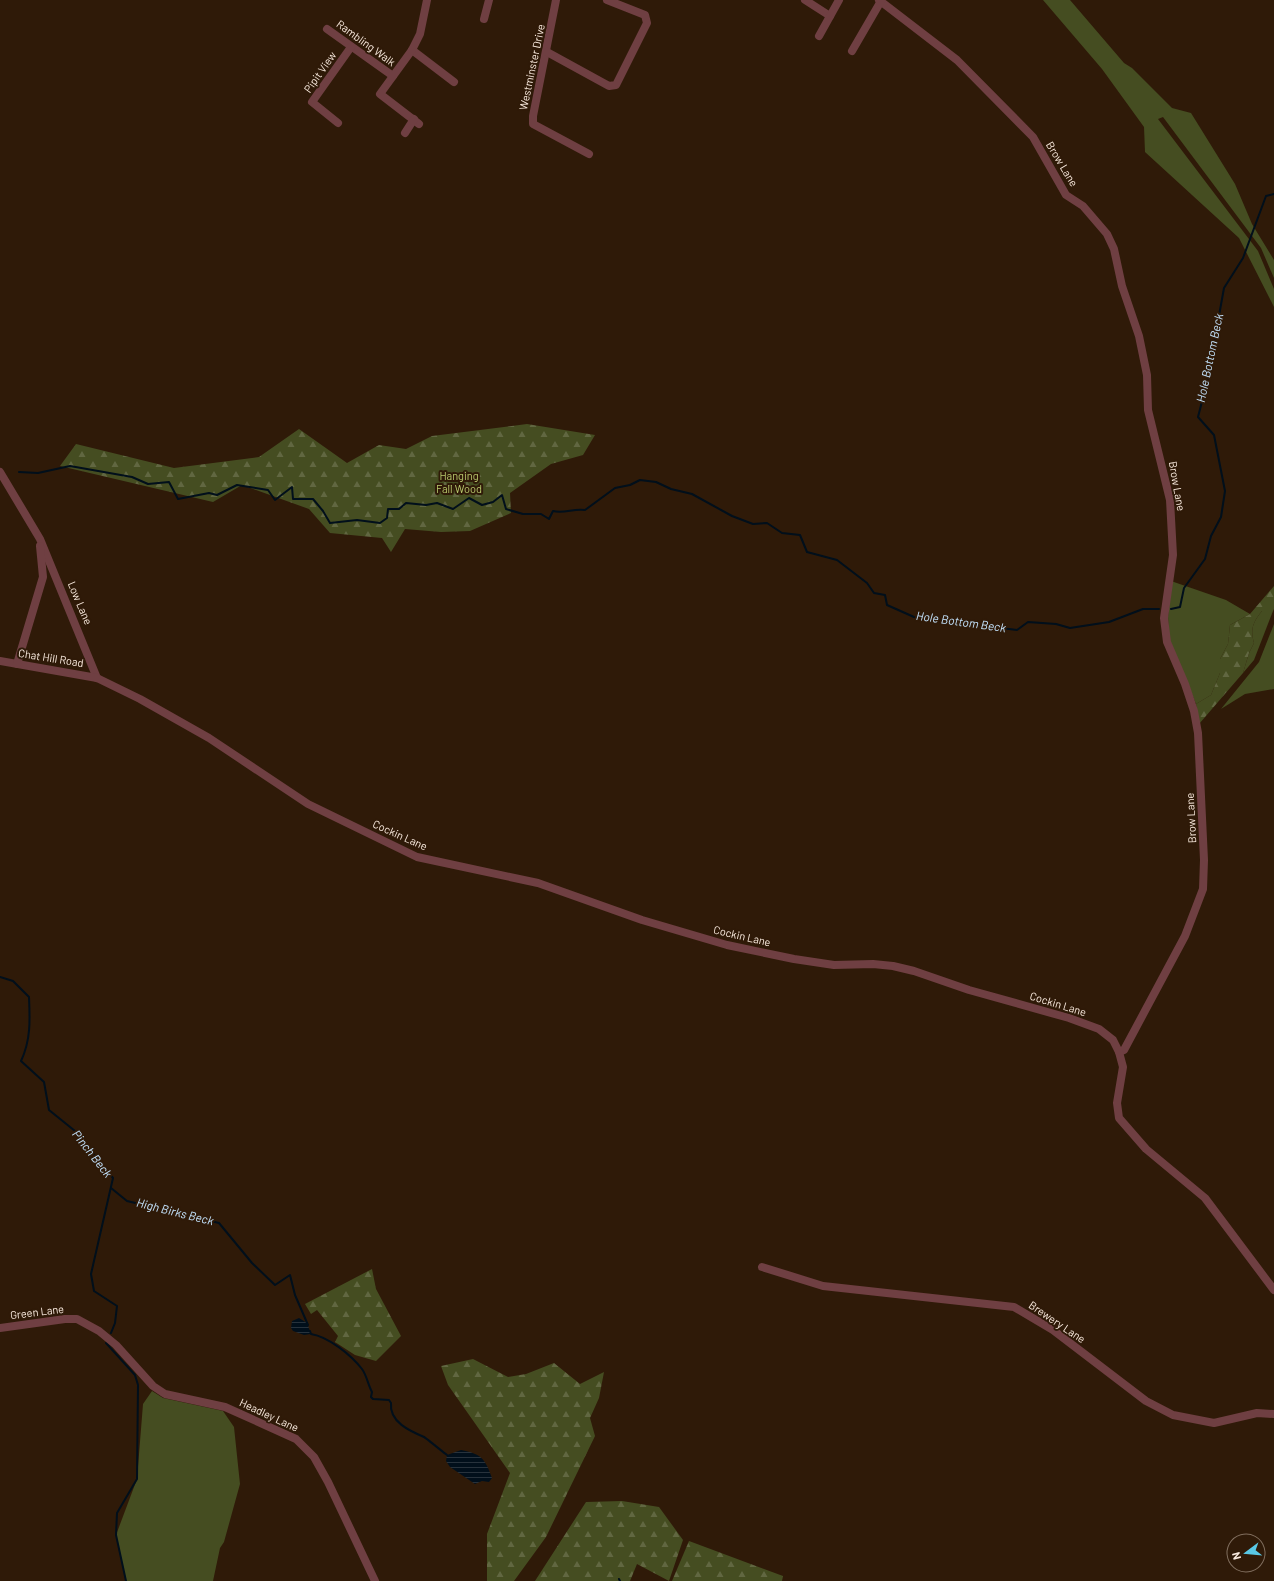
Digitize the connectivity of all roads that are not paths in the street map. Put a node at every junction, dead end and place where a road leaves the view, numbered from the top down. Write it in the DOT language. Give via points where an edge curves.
graph roads {
  1 [pos="427,0"];
  2 [pos="489,0"];
  3 [pos="556,0"];
  4 [pos="607,0"];
  5 [pos="805,0"];
  6 [pos="839,0"];
  7 [pos="880,1"];
  8 [pos="830,16"];
  9 [pos="484,19"];
  10 [pos="327,29"];
  11 [pos="819,36"];
  12 [pos="351,47"];
  13 [pos="412,50"];
  14 [pos="852,51"];
  15 [pos="547,52"];
  16 [pos="393,76"];
  17 [pos="454,82"];
  18 [pos="338,123"];
  19 [pos="404,133"];
  20 [pos="589,154"];
  21 [pos="0,472"];
  22 [pos="40,539"];
  23 [pos="51,565"];
  24 [pos="42,567"];
  25 [pos="0,661"];
  26 [pos="17,664"];
  27 [pos="98,678"];
  28 [pos="1119,1052"];
  29 [pos="762,1267"];
  30 [pos="1274,1290"];
  31 [pos="0,1328"];
  32 [pos="116,1345"];
  33 [pos="1274,1414"];
  34 [pos="376,1581"];
  1 -- 13 [label="street" via="420,34"];
  2 -- 9 [label="street"];
  3 -- 15 [label="street, Westminster Drive"];
  4 -- 15 [label="street" via="645,14 647,23 616,85 609,86"];
  5 -- 8 [label="street"];
  6 -- 8 [label="street"];
  7 -- 14 [label="street"];
  7 -- 28 [label="street, Brow Lane" via="957,60 1033,137 1066,195 1083,206 1107,234 1114,249 1142,352 1147,374 1148,410 1170,500 1173,555 1164,618 1167,642 1185,684 1198,733 1204,874 1203,889 1185,936 1124,1050"];
  8 -- 11 [label="street"];
  10 -- 12 [label="street, Rambling Walk"];
  12 -- 16 [label="street, Rambling Walk"];
  12 -- 18 [label="street, Pipit View" via="312,102"];
  13 -- 16 [label="street"];
  13 -- 17 [label="street"];
  15 -- 20 [label="street, Westminster Drive" via="533,124"];
  16 -- 19 [label="street" via="380,94 416,122"];
  21 -- 22 [label="street, Low Lane"];
  22 -- 23 [label="street, Low Lane"];
  22 -- 24 [label="street, Low Lane"];
  23 -- 24 [label="street"];
  23 -- 27 [label="street, Low Lane"];
  24 -- 26 [label="street, Low Lane" via="43,577"];
  25 -- 26 [label="street, Chat Hill Road"];
  26 -- 27 [label="street, Chat Hill Road"];
  27 -- 28 [label="street, Cockin Lane" via="209,738 308,804 417,857 538,884 642,920 727,945 802,960 834,964 873,964 914,971 1099,1029 1113,1040"];
  28 -- 30 [label="street, Cockin Lane" via="1123,1067 1117,1103 1119,1118 1146,1149 1205,1198"];
  29 -- 33 [label="street, Brewery Lane" via="823,1286 1014,1307 1053,1330 1146,1401 1173,1415 1214,1422 1257,1413"];
  31 -- 32 [label="street, Green Lane" via="78,1319"];
  32 -- 34 [label="street, Headley Lane" via="153,1386 165,1394 225,1407 296,1438 314,1457 328,1482"];
}
